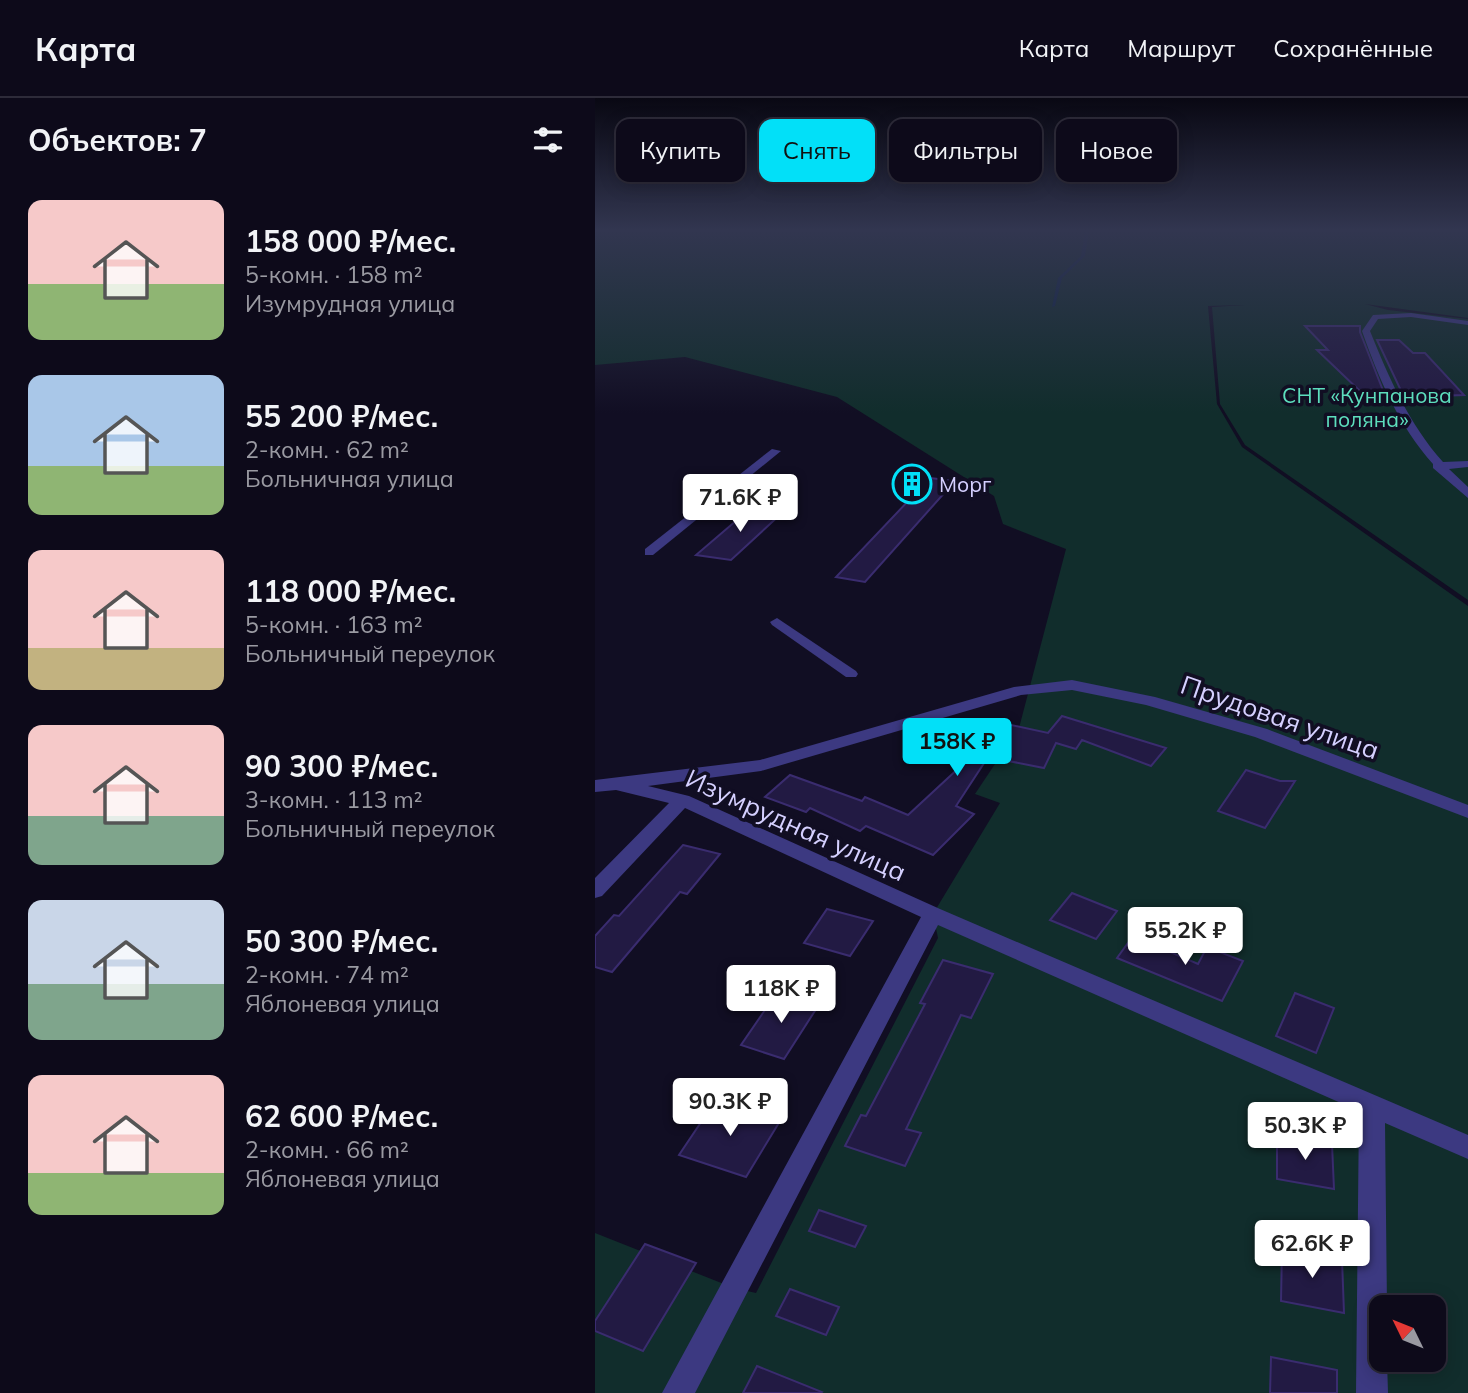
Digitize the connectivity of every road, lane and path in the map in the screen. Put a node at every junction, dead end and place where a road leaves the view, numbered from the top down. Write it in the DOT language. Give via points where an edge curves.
graph roads {
  1 [pos="1468,323"];
  2 [pos="776,451"];
  3 [pos="1468,464"];
  4 [pos="1437,466"];
  5 [pos="1468,494"];
  6 [pos="649,552"];
  7 [pos="777,622"];
  8 [pos="851,674"];
  9 [pos="616,784"];
  10 [pos="595,786"];
  11 [pos="682,800"];
  12 [pos="1468,812"];
  13 [pos="595,891"];
  14 [pos="933,914"];
  15 [pos="1372,1106"];
  16 [pos="1468,1147"];
  17 [pos="678,1393"];
  18 [pos="1372,1393"];
  1 -- 4 [label="street" via="1411,315 1376,317 1366,331 1414,437"];
  2 -- 6 [label="lane"];
  3 -- 4 [label="street"];
  4 -- 5 [label="street"];
  7 -- 8 [label="lane"];
  9 -- 10 [label="street, Изумрудная улица"];
  9 -- 11 [label="street, Изумрудная улица"];
  9 -- 12 [label="street, Прудовая улица" via="761,765 1020,690 1072,685 1261,733"];
  11 -- 13 [label="street"];
  11 -- 14 [label="street, Изумрудная улица"];
  14 -- 15 [label="street, Изумрудная улица"];
  14 -- 17 [label="street"];
  15 -- 16 [label="street, Изумрудная улица"];
  15 -- 18 [label="street"];
}
